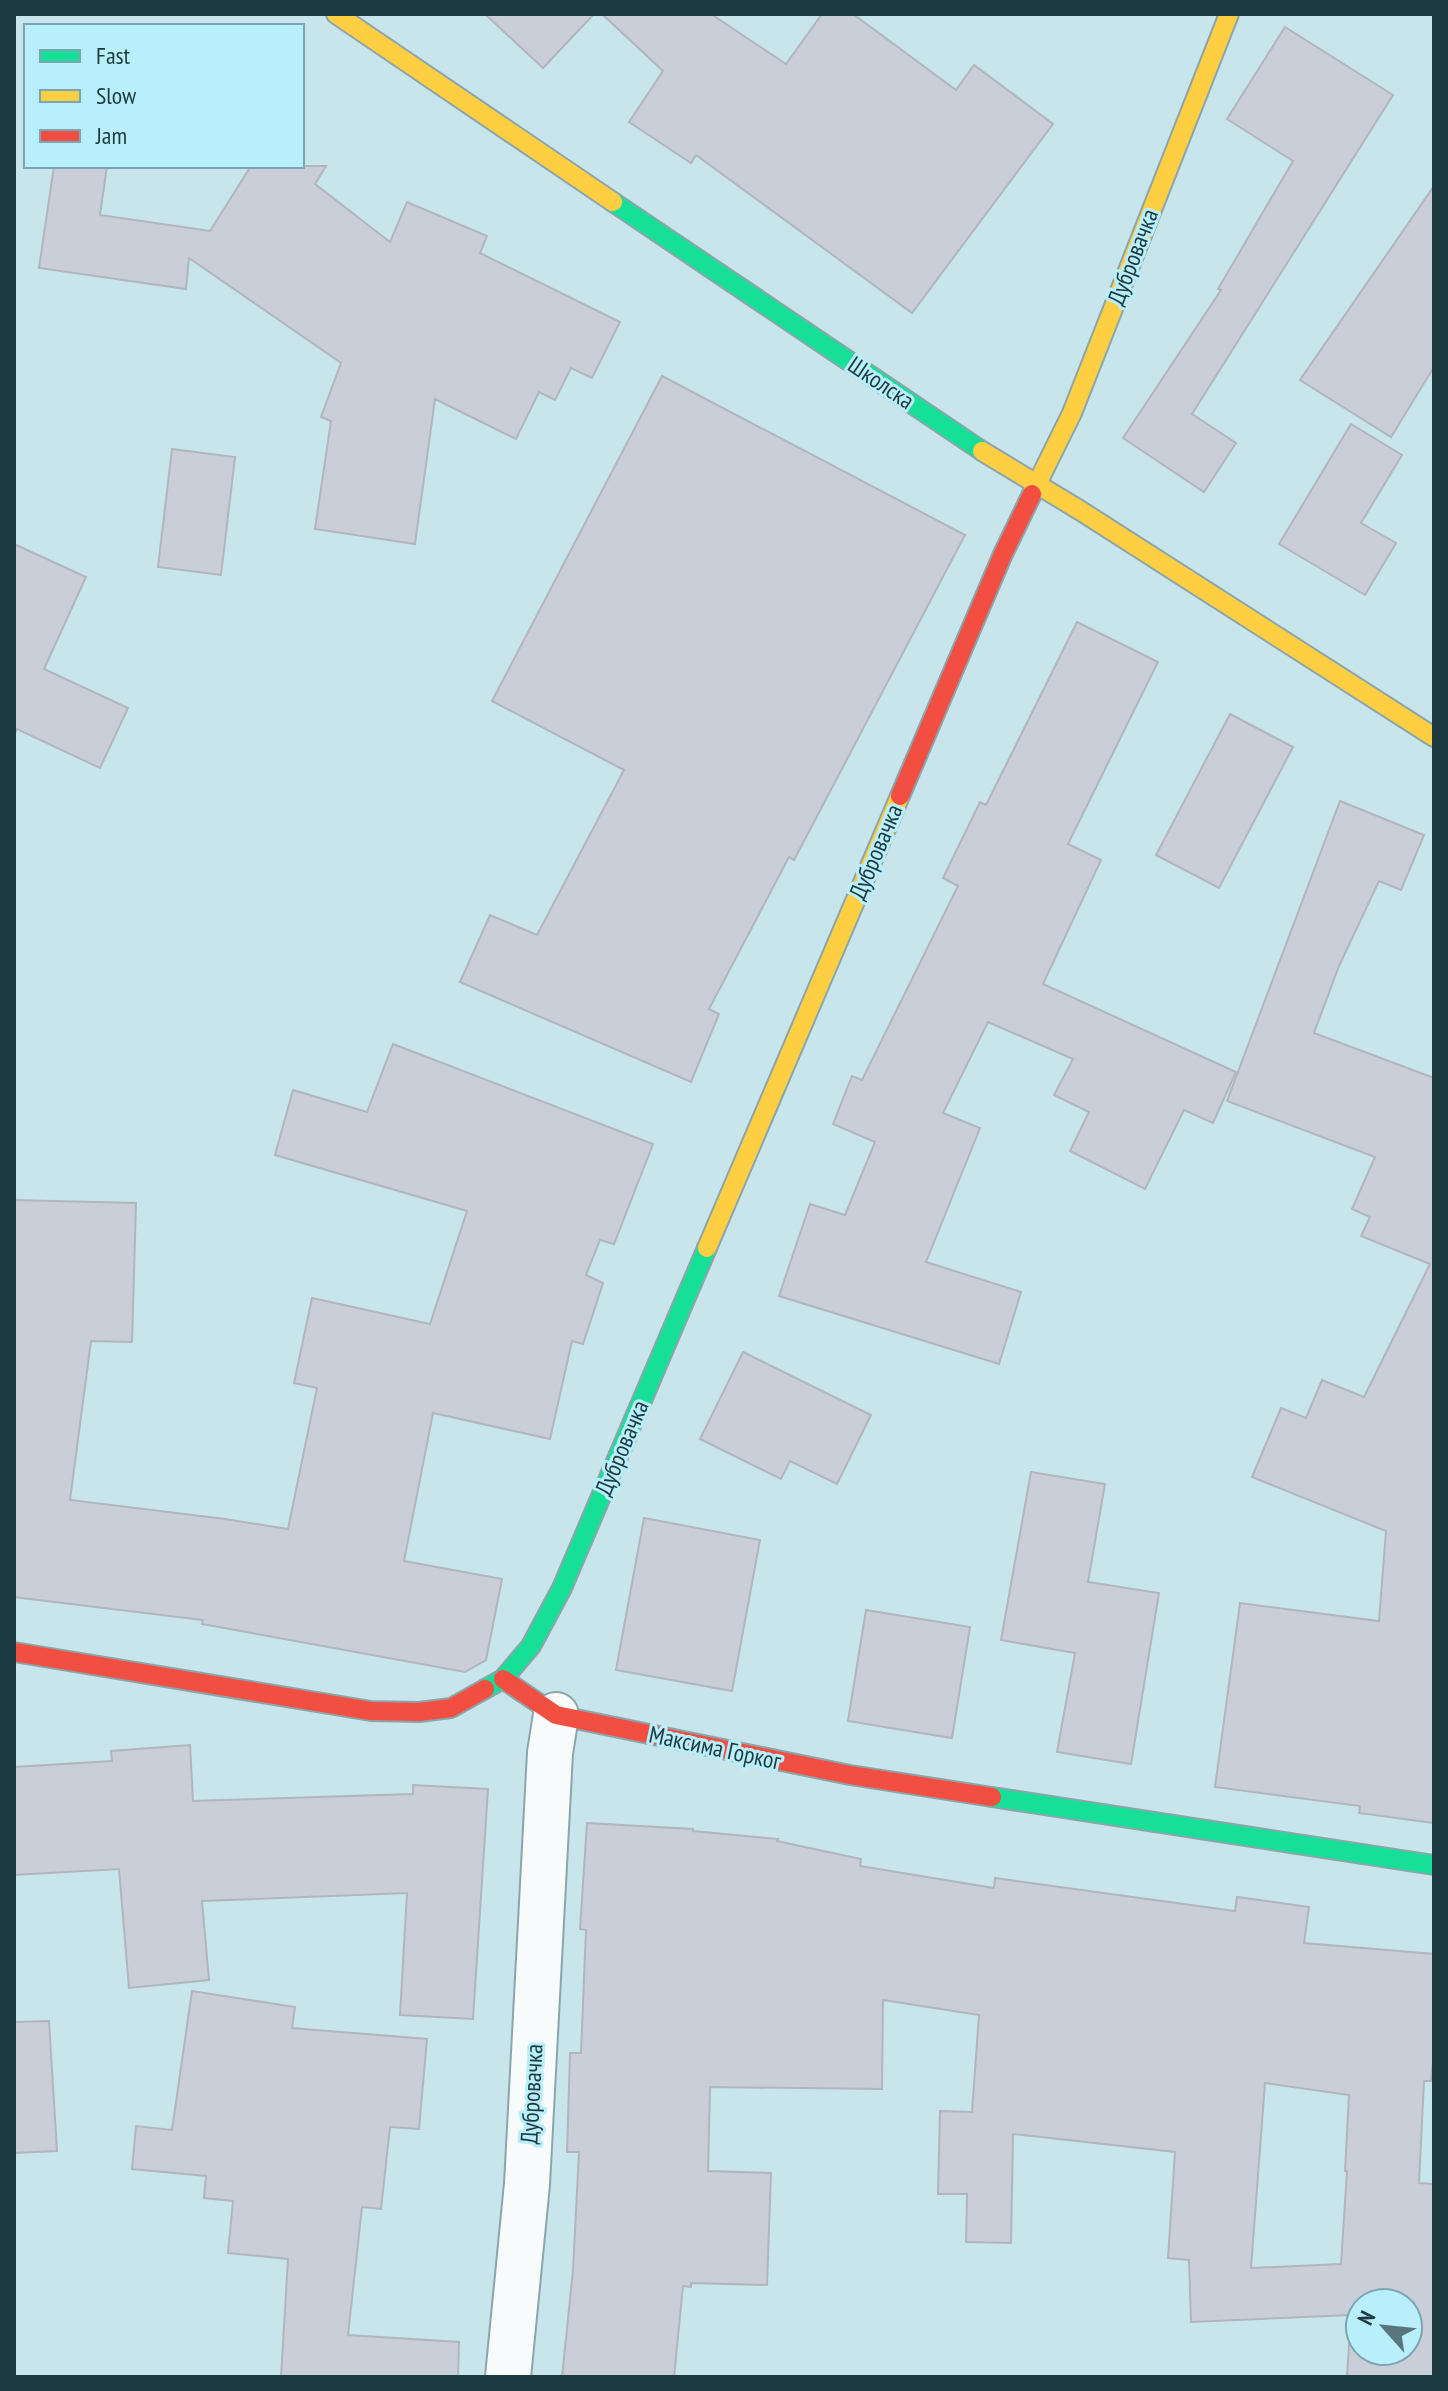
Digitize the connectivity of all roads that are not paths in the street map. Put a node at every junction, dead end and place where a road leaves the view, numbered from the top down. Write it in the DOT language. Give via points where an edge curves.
graph roads {
  1 [pos="336,14"];
  2 [pos="1229,14"];
  3 [pos="1035,486"];
  4 [pos="1434,737"];
  5 [pos="14,1652"];
  6 [pos="503,1679"];
  7 [pos="556,1715"];
  8 [pos="1434,1865"];
  9 [pos="508,2377"];
  1 -- 3 [label="street, Школска"];
  2 -- 3 [label="street, Дубровачка" via="1072,413"];
  3 -- 4 [label="street, Школска"];
  3 -- 6 [label="street, Дубровачка" via="562,1588 531,1646"];
  5 -- 6 [label="street" via="371,1711 451,1708"];
  6 -- 7 [label="street, Максима Горког"];
  7 -- 8 [label="street, Максима Горког" via="850,1775"];
  7 -- 9 [label="street, Дубровачка" via="527,2184"];
}
